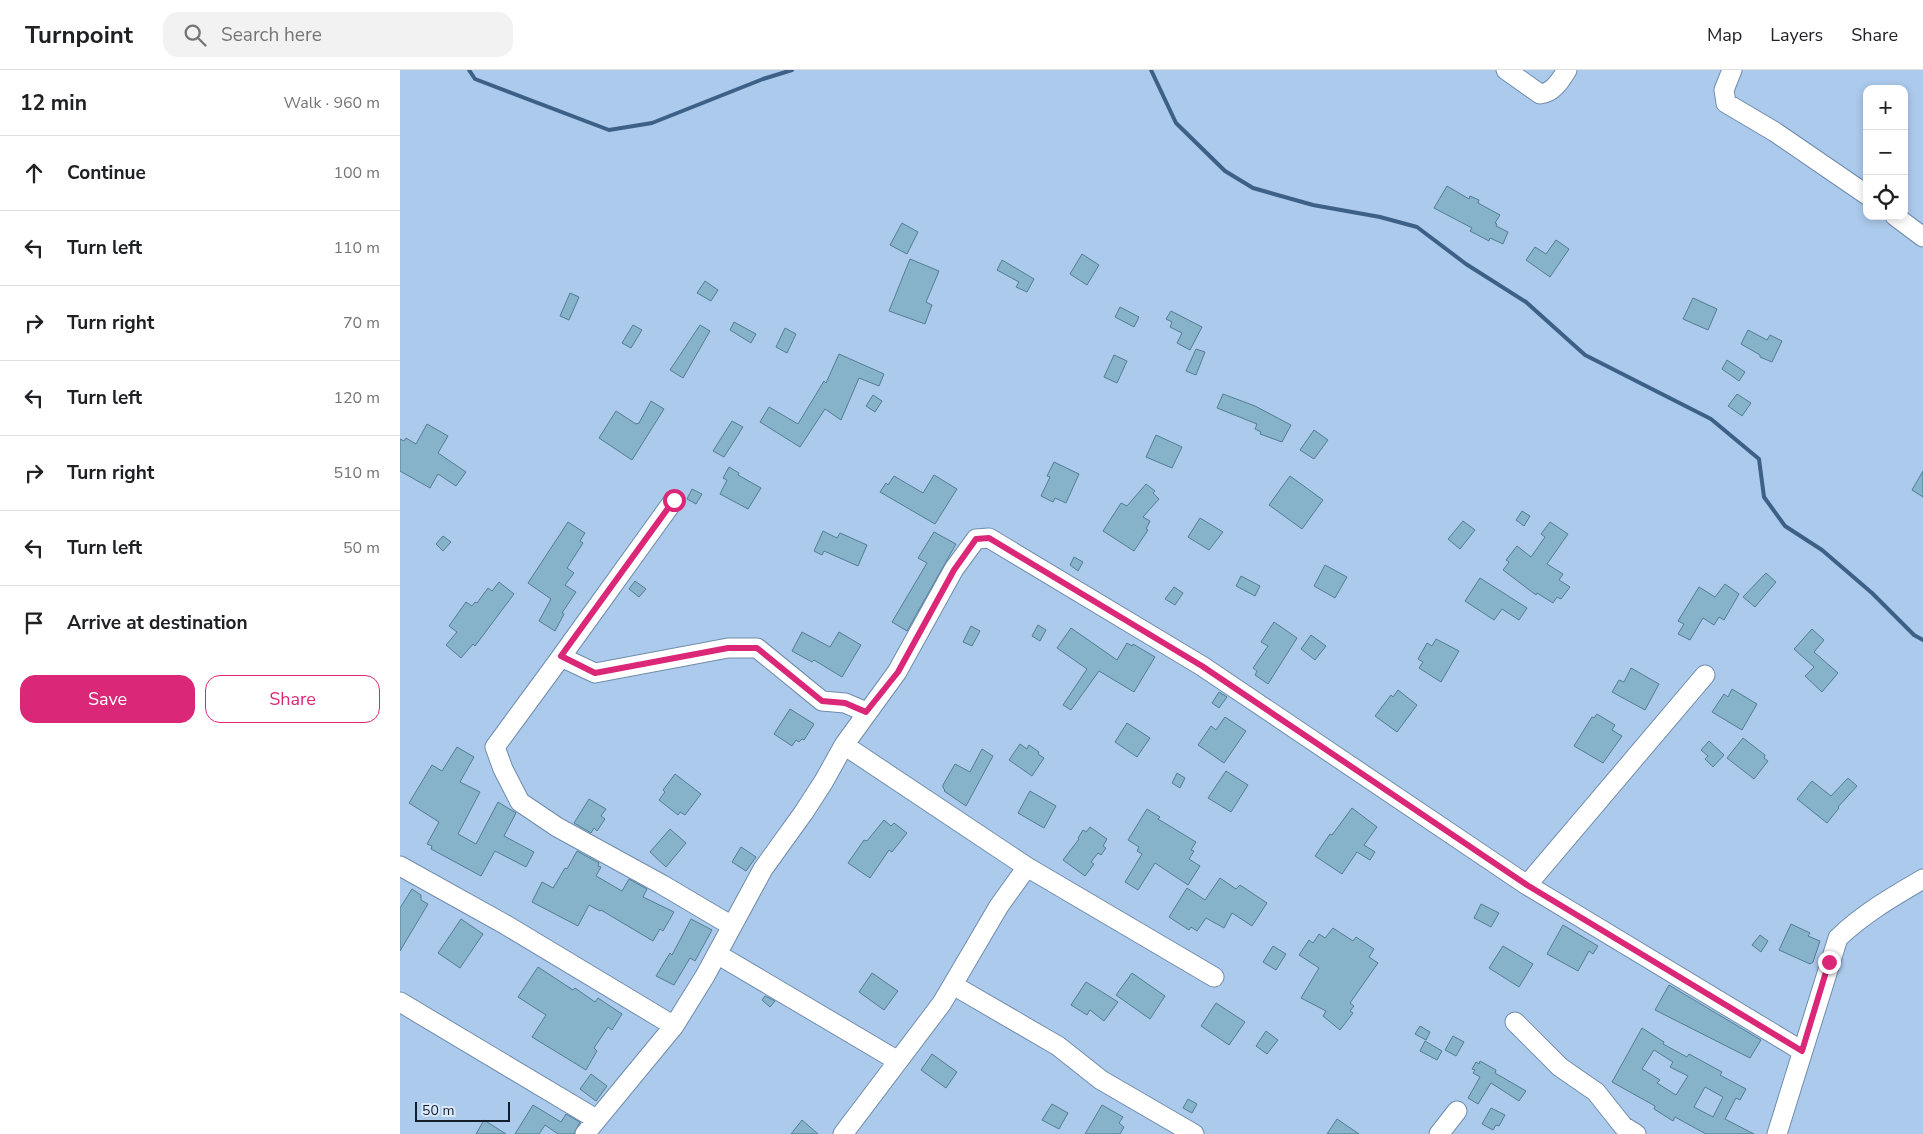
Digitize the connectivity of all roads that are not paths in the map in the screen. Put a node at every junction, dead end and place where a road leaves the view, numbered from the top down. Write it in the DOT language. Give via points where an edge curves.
graph roads {
  1 [pos="1506,70"];
  2 [pos="1567,70"];
  3 [pos="1731,71"];
  4 [pos="1863,192"];
  5 [pos="1900,220"];
  6 [pos="1923,237"];
  7 [pos="674,500"];
  8 [pos="561,656"];
  9 [pos="1705,675"];
  10 [pos="866,712"];
  11 [pos="844,745"];
  12 [pos="400,866"];
  13 [pos="1027,867"];
  14 [pos="1923,880"];
  15 [pos="1527,885"];
  16 [pos="732,926"];
  17 [pos="717,954"];
  18 [pos="1214,977"];
  19 [pos="953,985"];
  20 [pos="400,1002"];
  21 [pos="1515,1022"];
  22 [pos="674,1026"];
  23 [pos="1802,1051"];
  24 [pos="898,1061"];
  25 [pos="1456,1111"];
  26 [pos="590,1127"];
  27 [pos="843,1134"];
  28 [pos="1194,1134"];
  29 [pos="1439,1134"];
  30 [pos="1636,1134"];
  31 [pos="1777,1134"];
  1 -- 2 [label="street" via="1540,94 1548,93"];
  3 -- 4 [label="street" via="1724,90 1726,103"];
  5 -- 6 [label="street"];
  7 -- 8 [label="street"];
  8 -- 10 [label="street" via="595,673 728,648 757,648 822,701 845,703"];
  8 -- 16 [label="street" via="495,747 520,802 557,827"];
  9 -- 15 [label="street"];
  10 -- 11 [label="street"];
  10 -- 15 [label="street" via="898,672 954,570 976,539 989,538 1202,666"];
  11 -- 13 [label="street"];
  11 -- 16 [label="street" via="824,782 763,869"];
  12 -- 22 [label="street" via="514,929"];
  13 -- 18 [label="street"];
  13 -- 19 [label="street" via="999,906"];
  14 -- 23 [label="street" via="1882,903 1838,938"];
  15 -- 23 [label="street"];
  16 -- 17 [label="street"];
  17 -- 22 [label="street"];
  17 -- 24 [label="street"];
  19 -- 24 [label="street"];
  19 -- 28 [label="street" via="1058,1046 1101,1080"];
  20 -- 26 [label="street"];
  21 -- 30 [label="street" via="1560,1067 1596,1092 1623,1126"];
  22 -- 26 [label="street"];
  23 -- 31 [label="street"];
  24 -- 27 [label="street"];
  25 -- 29 [label="street"];
}
